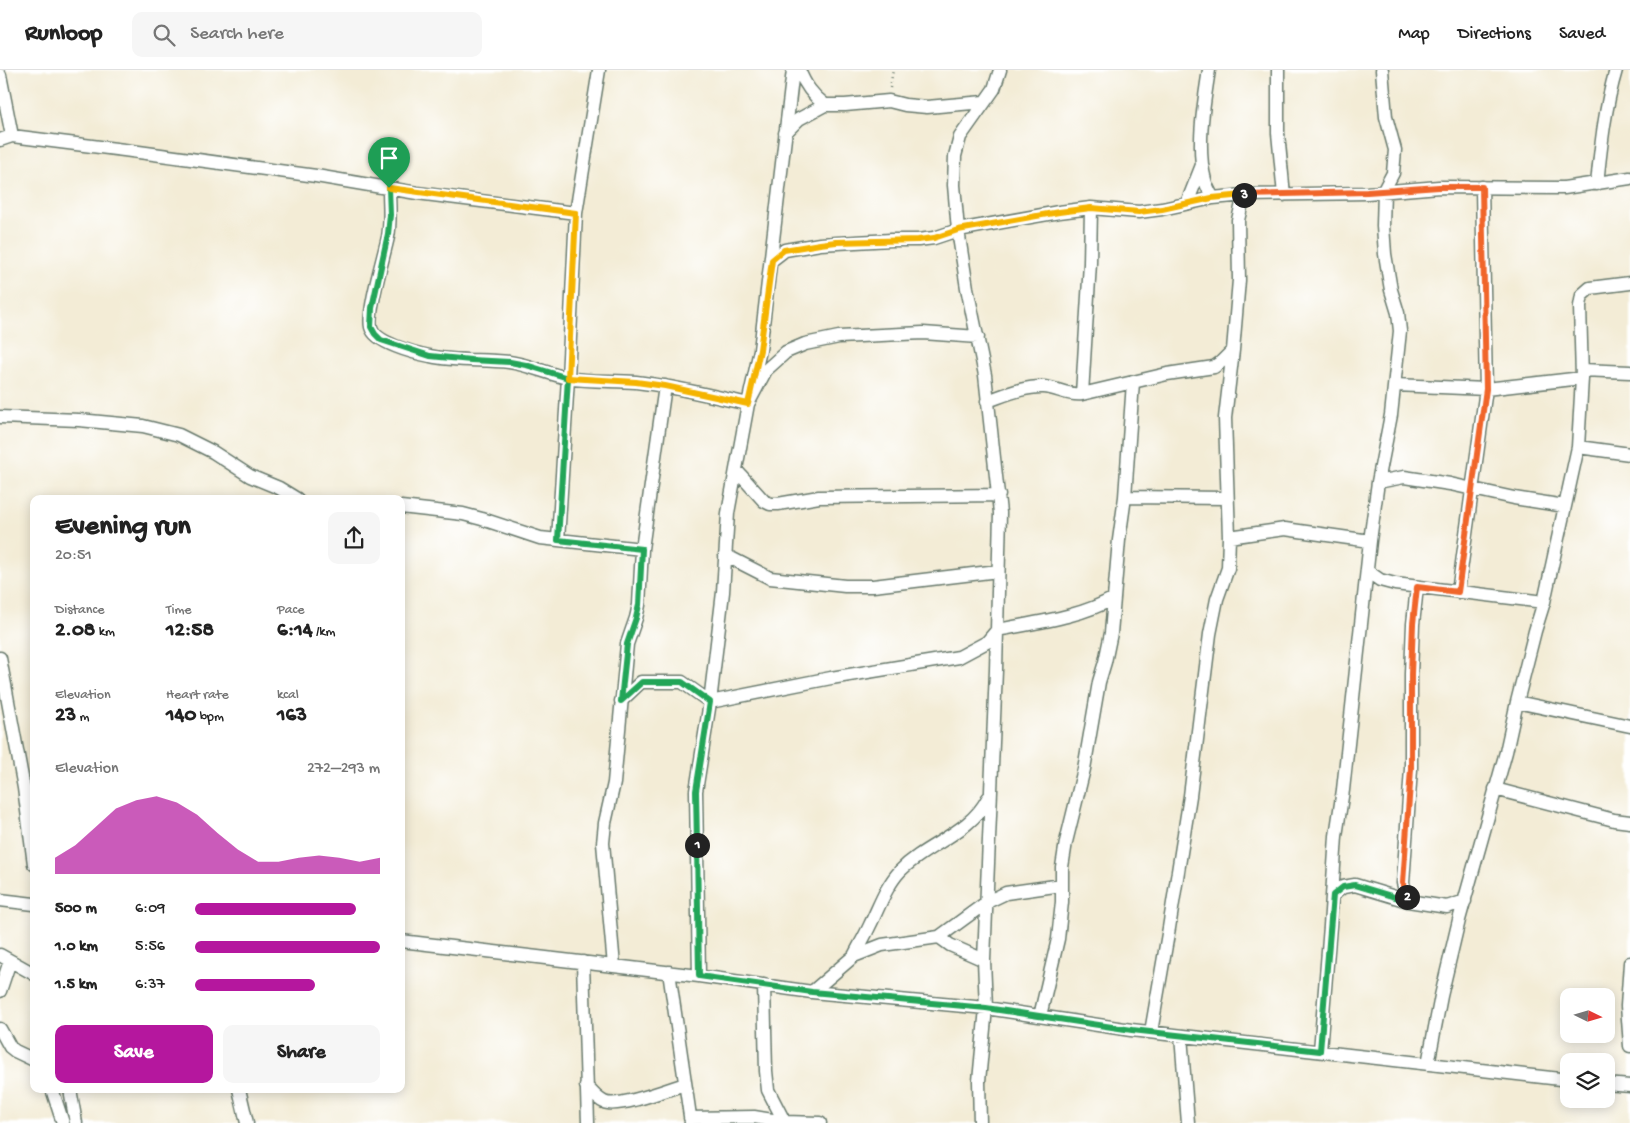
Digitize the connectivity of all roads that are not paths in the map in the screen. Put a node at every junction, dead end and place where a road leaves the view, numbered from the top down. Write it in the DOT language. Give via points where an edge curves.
graph roads {
  1 [pos="599,70"];
  2 [pos="793,70"];
  3 [pos="799,70"];
  4 [pos="1000,70"];
  5 [pos="1209,70"];
  6 [pos="1278,70"];
  7 [pos="1382,70"];
  8 [pos="1616,70"];
  9 [pos="0,75"];
  10 [pos="984,102"];
  11 [pos="825,105"];
  12 [pos="785,133"];
  13 [pos="6,138"];
  14 [pos="1203,163"];
  15 [pos="1630,178"];
  16 [pos="1597,184"];
  17 [pos="1482,187"];
  18 [pos="389,188"];
  19 [pos="1384,190"];
  20 [pos="1244,195"];
  21 [pos="1284,195"];
  22 [pos="1212,198"];
  23 [pos="1187,203"];
  24 [pos="1091,208"];
  25 [pos="576,213"];
  26 [pos="958,230"];
  27 [pos="774,240"];
  28 [pos="784,250"];
  29 [pos="772,260"];
  30 [pos="1630,283"];
  31 [pos="978,337"];
  32 [pos="1233,350"];
  33 [pos="1630,372"];
  34 [pos="1582,374"];
  35 [pos="568,378"];
  36 [pos="1133,382"];
  37 [pos="1395,385"];
  38 [pos="665,386"];
  39 [pos="1486,389"];
  40 [pos="1082,394"];
  41 [pos="987,402"];
  42 [pos="748,404"];
  43 [pos="0,416"];
  44 [pos="1578,447"];
  45 [pos="1630,454"];
  46 [pos="736,470"];
  47 [pos="1378,482"];
  48 [pos="1473,489"];
  49 [pos="999,494"];
  50 [pos="290,495"];
  51 [pos="1125,497"];
  52 [pos="1227,498"];
  53 [pos="1565,506"];
  54 [pos="405,507"];
  55 [pos="1229,536"];
  56 [pos="558,540"];
  57 [pos="1370,541"];
  58 [pos="642,549"];
  59 [pos="725,555"];
  60 [pos="998,571"];
  61 [pos="1367,571"];
  62 [pos="1417,587"];
  63 [pos="1458,592"];
  64 [pos="1114,598"];
  65 [pos="1544,602"];
  66 [pos="997,630"];
  67 [pos="0,658"];
  68 [pos="621,701"];
  69 [pos="710,702"];
  70 [pos="1517,702"];
  71 [pos="1630,726"];
  72 [pos="1496,789"];
  73 [pos="990,795"];
  74 [pos="1630,822"];
  75 [pos="30,834"];
  76 [pos="1403,883"];
  77 [pos="1062,885"];
  78 [pos="1333,895"];
  79 [pos="1387,895"];
  80 [pos="0,900"];
  81 [pos="1408,901"];
  82 [pos="1465,901"];
  83 [pos="987,902"];
  84 [pos="30,904"];
  85 [pos="1447,907"];
  86 [pos="1459,920"];
  87 [pos="939,937"];
  88 [pos="405,941"];
  89 [pos="854,956"];
  90 [pos="5,958"];
  91 [pos="984,960"];
  92 [pos="583,962"];
  93 [pos="1630,963"];
  94 [pos="614,966"];
  95 [pos="30,972"];
  96 [pos="669,972"];
  97 [pos="699,976"];
  98 [pos="764,985"];
  99 [pos="0,991"];
  100 [pos="812,992"];
  101 [pos="986,1008"];
  102 [pos="1040,1016"];
  103 [pos="0,1029"];
  104 [pos="1151,1032"];
  105 [pos="1181,1036"];
  106 [pos="1630,1046"];
  107 [pos="1320,1051"];
  108 [pos="30,1058"];
  109 [pos="1428,1064"];
  110 [pos="1560,1079"];
  111 [pos="685,1084"];
  112 [pos="1615,1085"];
  113 [pos="586,1086"];
  114 [pos="1630,1086"];
  115 [pos="53,1093"];
  116 [pos="71,1093"];
  117 [pos="240,1093"];
  118 [pos="691,1121"];
  119 [pos="63,1123"];
  120 [pos="76,1123"];
  121 [pos="247,1123"];
  122 [pos="588,1123"];
  123 [pos="785,1123"];
  124 [pos="820,1123"];
  125 [pos="980,1123"];
  126 [pos="1188,1123"];
  1 -- 25 [label="street"];
  2 -- 12 [label="street"];
  3 -- 11 [label="street" via="813,95"];
  4 -- 10 [label="street" via="994,89"];
  5 -- 14 [label="street" via="1203,116"];
  6 -- 21 [label="street" via="1278,133"];
  7 -- 19 [label="street" via="1386,117 1396,150 1393,173"];
  8 -- 16 [label="street" via="1602,135"];
  9 -- 13 [label="street"];
  10 -- 11 [label="street" via="927,107 888,101"];
  10 -- 26 [label="street" via="960,137 955,156"];
  11 -- 12 [label="street" via="799,119"];
  12 -- 27 [label="street"];
  13 -- 18 [label="street" via="309,175"];
  14 -- 22 [label="street"];
  14 -- 23 [label="street"];
  15 -- 16 [label="street"];
  16 -- 17 [label="street" via="1564,188"];
  17 -- 19 [label="street"];
  17 -- 39 [label="street"];
  18 -- 25 [label="street"];
  18 -- 35 [label="street" via="388,234 372,308 371,327 375,334 381,340 430,356 510,362"];
  19 -- 21 [label="street"];
  19 -- 37 [label="street" via="1385,254 1400,331"];
  20 -- 21 [label="street"];
  20 -- 22 [label="street"];
  20 -- 32 [label="street" via="1238,220 1239,280"];
  22 -- 23 [label="street"];
  23 -- 24 [label="street" via="1139,212"];
  24 -- 26 [label="street"];
  24 -- 40 [label="street"];
  25 -- 35 [label="street"];
  26 -- 28 [label="street" via="918,240 836,242"];
  26 -- 31 [label="street"];
  27 -- 28 [label="street"];
  27 -- 29 [label="street"];
  28 -- 29 [label="street"];
  29 -- 42 [label="street" via="760,350"];
  30 -- 34 [label="street" via="1590,288 1582,295"];
  31 -- 41 [label="street"];
  31 -- 42 [label="street" via="922,333 839,337 805,344 786,352 766,370"];
  32 -- 36 [label="street" via="1214,366"];
  32 -- 52 [label="street" via="1224,418"];
  33 -- 34 [label="street"];
  34 -- 39 [label="street"];
  34 -- 44 [label="street"];
  35 -- 38 [label="street"];
  35 -- 56 [label="street"];
  36 -- 40 [label="street"];
  36 -- 51 [label="street"];
  37 -- 39 [label="street"];
  37 -- 47 [label="street"];
  38 -- 42 [label="street"];
  38 -- 58 [label="street"];
  39 -- 48 [label="street"];
  40 -- 41 [label="street" via="1046,387 1033,388"];
  41 -- 49 [label="street"];
  42 -- 46 [label="street"];
  43 -- 50 [label="street" via="134,425 179,435"];
  44 -- 45 [label="street"];
  44 -- 53 [label="street"];
  46 -- 49 [label="street" via="770,504 819,497"];
  46 -- 59 [label="street"];
  47 -- 48 [label="street" via="1404,477"];
  47 -- 57 [label="street"];
  48 -- 53 [label="street"];
  48 -- 63 [label="street"];
  49 -- 60 [label="street"];
  51 -- 52 [label="street"];
  51 -- 64 [label="street"];
  52 -- 55 [label="street"];
  53 -- 65 [label="street"];
  54 -- 56 [label="street" via="463,514 540,538"];
  55 -- 57 [label="street" via="1285,529"];
  55 -- 104 [label="street" via="1228,568 1210,634 1190,796"];
  56 -- 58 [label="street"];
  57 -- 61 [label="street"];
  58 -- 68 [label="street" via="639,605 627,644"];
  59 -- 60 [label="street" via="770,578 845,586 873,586"];
  59 -- 69 [label="street"];
  60 -- 66 [label="street"];
  61 -- 62 [label="street" via="1380,580"];
  61 -- 78 [label="street" via="1336,836"];
  62 -- 63 [label="street"];
  62 -- 76 [label="street" via="1411,674 1411,769"];
  63 -- 65 [label="street"];
  64 -- 66 [label="street" via="1092,610 1068,617"];
  64 -- 77 [label="street" via="1106,662 1066,842"];
  65 -- 70 [label="street"];
  66 -- 69 [label="street" via="987,642 959,657"];
  66 -- 73 [label="street"];
  67 -- 75 [label="street"];
  68 -- 69 [label="street" via="642,682 682,682"];
  68 -- 94 [label="street" via="614,784 603,843"];
  69 -- 97 [label="street" via="696,791"];
  70 -- 71 [label="street"];
  70 -- 72 [label="street"];
  72 -- 74 [label="street"];
  72 -- 82 [label="street"];
  73 -- 83 [label="street"];
  73 -- 89 [label="street" via="974,819 899,872"];
  76 -- 79 [label="street"];
  76 -- 81 [label="street"];
  77 -- 83 [label="street" via="1011,892"];
  77 -- 102 [label="street" via="1058,939"];
  78 -- 79 [label="street" via="1343,887 1355,885"];
  78 -- 107 [label="street"];
  79 -- 81 [label="street"];
  80 -- 84 [label="street"];
  81 -- 85 [label="street"];
  82 -- 85 [label="street"];
  82 -- 86 [label="street"];
  83 -- 87 [label="street"];
  83 -- 91 [label="street"];
  85 -- 86 [label="street"];
  86 -- 109 [label="street"];
  87 -- 89 [label="street" via="882,945"];
  87 -- 91 [label="street"];
  88 -- 92 [label="street"];
  89 -- 100 [label="street"];
  90 -- 95 [label="street"];
  90 -- 99 [label="street"];
  91 -- 101 [label="street"];
  92 -- 94 [label="street"];
  92 -- 113 [label="street"];
  93 -- 106 [label="street"];
  94 -- 96 [label="street"];
  96 -- 97 [label="street"];
  96 -- 111 [label="street"];
  97 -- 98 [label="street"];
  98 -- 100 [label="street"];
  98 -- 123 [label="street" via="768,1090"];
  100 -- 101 [label="street"];
  101 -- 102 [label="street"];
  101 -- 125 [label="street" via="979,1081"];
  102 -- 104 [label="street"];
  103 -- 108 [label="street" via="10,1047"];
  104 -- 105 [label="street"];
  105 -- 107 [label="street"];
  105 -- 126 [label="street"];
  107 -- 109 [label="street"];
  109 -- 110 [label="street"];
  111 -- 113 [label="street" via="613,1104 603,1102"];
  111 -- 118 [label="street"];
  112 -- 114 [label="street"];
  113 -- 122 [label="street"];
  115 -- 119 [label="street"];
  116 -- 120 [label="street"];
  117 -- 121 [label="street"];
  118 -- 123 [label="street" via="754,1117"];
  123 -- 124 [label="street"];
}
